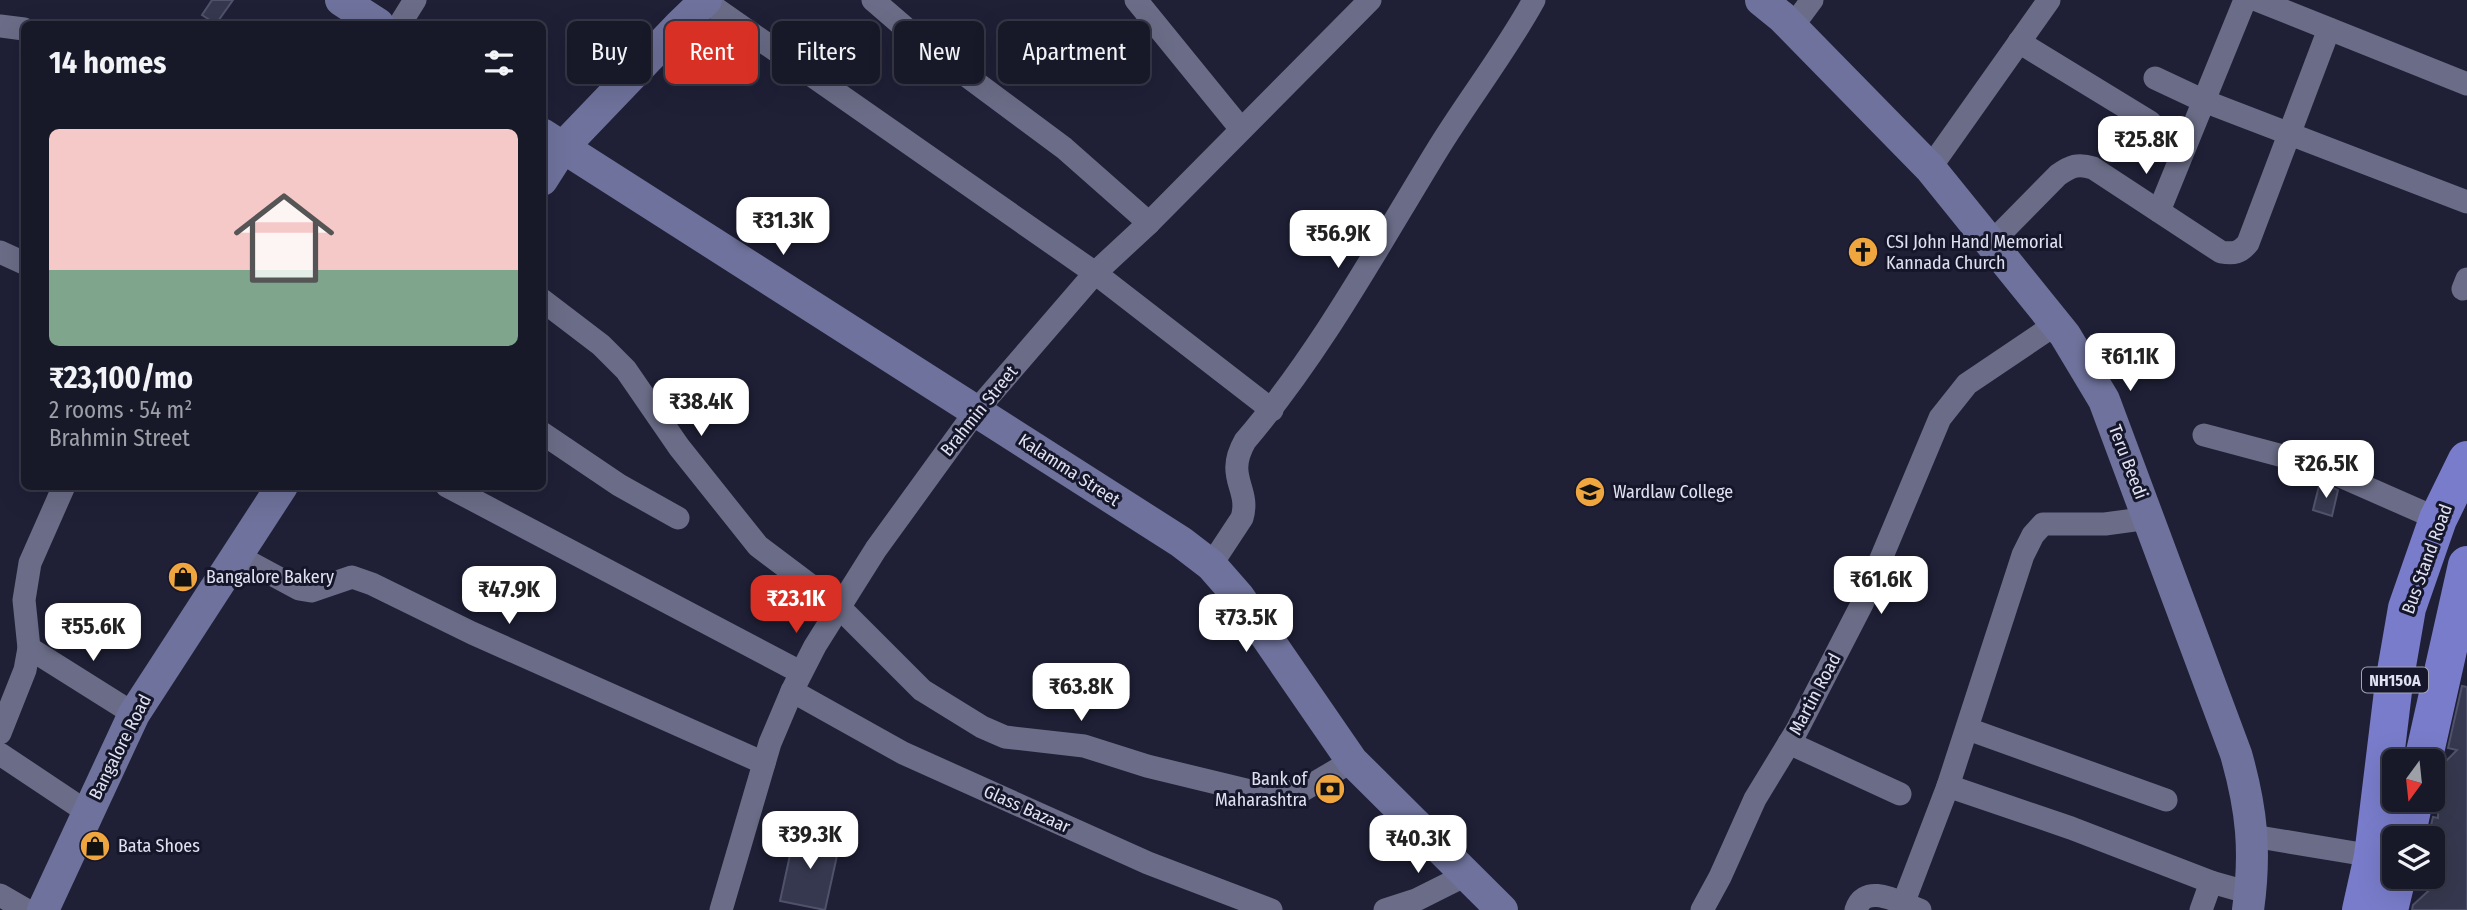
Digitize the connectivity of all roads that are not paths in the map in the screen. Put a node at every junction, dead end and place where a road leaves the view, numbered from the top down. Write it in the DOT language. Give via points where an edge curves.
graph roads {
  1 [pos="341,0"];
  2 [pos="415,0"];
  3 [pos="706,0"];
  4 [pos="873,0"];
  5 [pos="1136,0"];
  6 [pos="1370,0"];
  7 [pos="1534,0"];
  8 [pos="1761,0"];
  9 [pos="1812,0"];
  10 [pos="2049,0"];
  11 [pos="2245,0"];
  12 [pos="2257,0"];
  13 [pos="373,21"];
  14 [pos="402,21"];
  15 [pos="0,26"];
  16 [pos="1792,27"];
  17 [pos="21,29"];
  18 [pos="2329,29"];
  19 [pos="2019,42"];
  20 [pos="2155,78"];
  21 [pos="2467,85"];
  22 [pos="2204,101"];
  23 [pos="2150,122"];
  24 [pos="1241,129"];
  25 [pos="2291,134"];
  26 [pos="553,140"];
  27 [pos="546,165"];
  28 [pos="1930,168"];
  29 [pos="2467,202"];
  30 [pos="2159,211"];
  31 [pos="1149,223"];
  32 [pos="1991,243"];
  33 [pos="0,252"];
  34 [pos="21,262"];
  35 [pos="1095,273"];
  36 [pos="546,303"];
  37 [pos="2056,324"];
  38 [pos="1272,410"];
  39 [pos="976,411"];
  40 [pos="2204,435"];
  41 [pos="546,436"];
  42 [pos="2467,460"];
  43 [pos="62,490"];
  44 [pos="279,490"];
  45 [pos="454,490"];
  46 [pos="678,518"];
  47 [pos="2149,518"];
  48 [pos="2438,519"];
  49 [pos="236,555"];
  50 [pos="1211,565"];
  51 [pos="2467,565"];
  52 [pos="839,607"];
  53 [pos="29,648"];
  54 [pos="796,682"];
  55 [pos="134,714"];
  56 [pos="1968,729"];
  57 [pos="0,733"];
  58 [pos="1789,743"];
  59 [pos="2426,749"];
  60 [pos="0,754"];
  61 [pos="1352,761"];
  62 [pos="764,763"];
  63 [pos="1948,786"];
  64 [pos="1900,794"];
  65 [pos="2166,800"];
  66 [pos="86,812"];
  67 [pos="2387,826"];
  68 [pos="2253,836"];
  69 [pos="2382,865"];
  70 [pos="2382,872"];
  71 [pos="1466,875"];
  72 [pos="2211,882"];
  73 [pos="2387,889"];
  74 [pos="0,895"];
  75 [pos="2249,901"];
  76 [pos="1911,907"];
  77 [pos="26,910"];
  78 [pos="43,910"];
  79 [pos="721,910"];
  80 [pos="1270,910"];
  81 [pos="1385,910"];
  82 [pos="1502,910"];
  83 [pos="1702,910"];
  84 [pos="1856,910"];
  85 [pos="2201,910"];
  86 [pos="2361,910"];
  87 [pos="2389,910"];
  1 -- 13 [label="street"];
  2 -- 14 [label="street"];
  3 -- 26 [label="street"];
  3 -- 35 [label="street"];
  4 -- 31 [label="street" via="924,44 1064,148"];
  5 -- 24 [label="street"];
  6 -- 24 [label="street, Brahmin Street"];
  7 -- 38 [label="street"];
  8 -- 16 [label="street, Teru Beedi"];
  9 -- 16 [label="street"];
  10 -- 19 [label="street"];
  11 -- 22 [label="street"];
  12 -- 18 [label="street"];
  15 -- 17 [label="street"];
  16 -- 28 [label="street, Teru Beedi"];
  18 -- 21 [label="street"];
  18 -- 25 [label="street"];
  19 -- 23 [label="street"];
  19 -- 28 [label="street"];
  20 -- 22 [label="street"];
  22 -- 25 [label="street"];
  22 -- 30 [label="street"];
  24 -- 31 [label="street, Brahmin Street"];
  25 -- 29 [label="street"];
  25 -- 30 [label="street" via="2243,250 2221,252"];
  26 -- 27 [label="street"];
  26 -- 39 [label="street, Kalamma Street"];
  28 -- 32 [label="street, Teru Beedi"];
  30 -- 32 [label="street" via="2093,168 2070,166"];
  31 -- 35 [label="street, Brahmin Street"];
  32 -- 37 [label="street, Teru Beedi"];
  33 -- 34 [label="street"];
  35 -- 38 [label="street"];
  35 -- 39 [label="street, Brahmin Street"];
  36 -- 52 [label="street" via="626,370 679,447 758,546"];
  37 -- 47 [label="street, Teru Beedi" via="2104,400"];
  37 -- 58 [label="street, Martin Road" via="1967,384 1940,418 1863,604"];
  38 -- 50 [label="street" via="1237,455 1244,510"];
  39 -- 50 [label="street, Kalamma Street"];
  39 -- 52 [label="street, Brahmin Street"];
  40 -- 48 [label="street" via="2313,464"];
  41 -- 46 [label="street"];
  42 -- 48 [label="highway, Bus Stand Road / NH150A"];
  43 -- 53 [label="street" via="30,563 24,600"];
  44 -- 49 [label="street, Bangalore Road"];
  45 -- 54 [label="street, Glass Bazaar"];
  47 -- 56 [label="street" via="2105,524 2043,524 2033,535"];
  47 -- 68 [label="street, Teru Beedi" via="2236,754 2248,794"];
  48 -- 67 [label="highway, Bus Stand Road / NH150A" via="2407,608 2394,683"];
  49 -- 55 [label="street, Bangalore Road"];
  49 -- 62 [label="street" via="299,589 311,591 352,577 372,584"];
  50 -- 61 [label="street, Kalamma Street" via="1239,597"];
  51 -- 59 [label="highway, NH150A"];
  52 -- 54 [label="street, Brahmin Street"];
  52 -- 61 [label="street" via="922,690 1005,737 1084,746 1250,791 1278,793 1303,790"];
  53 -- 55 [label="street"];
  53 -- 57 [label="street"];
  54 -- 62 [label="street, Brahmin Street"];
  54 -- 80 [label="street, Glass Bazaar" via="915,758 1148,863"];
  55 -- 66 [label="street, Bangalore Road"];
  56 -- 63 [label="street"];
  56 -- 65 [label="street"];
  58 -- 64 [label="street"];
  58 -- 83 [label="street, Martin Road" via="1755,799"];
  60 -- 66 [label="street"];
  61 -- 71 [label="street, Kalamma Street"];
  62 -- 79 [label="street, Brahmin Street"];
  63 -- 72 [label="street"];
  63 -- 76 [label="street"];
  66 -- 78 [label="street, Bangalore Road"];
  68 -- 69 [label="street"];
  68 -- 75 [label="street, Teru Beedi"];
  70 -- 86 [label="highway, Bus Stand Road / NH150A"];
  71 -- 81 [label="street"];
  71 -- 82 [label="street, Kalamma Street"];
  72 -- 75 [label="street"];
  72 -- 85 [label="street"];
  73 -- 87 [label="highway, Bus Stand Road / NH150A"];
  74 -- 77 [label="street"];
  76 -- 84 [label="street" via="1876,894 1861,898"];
}
